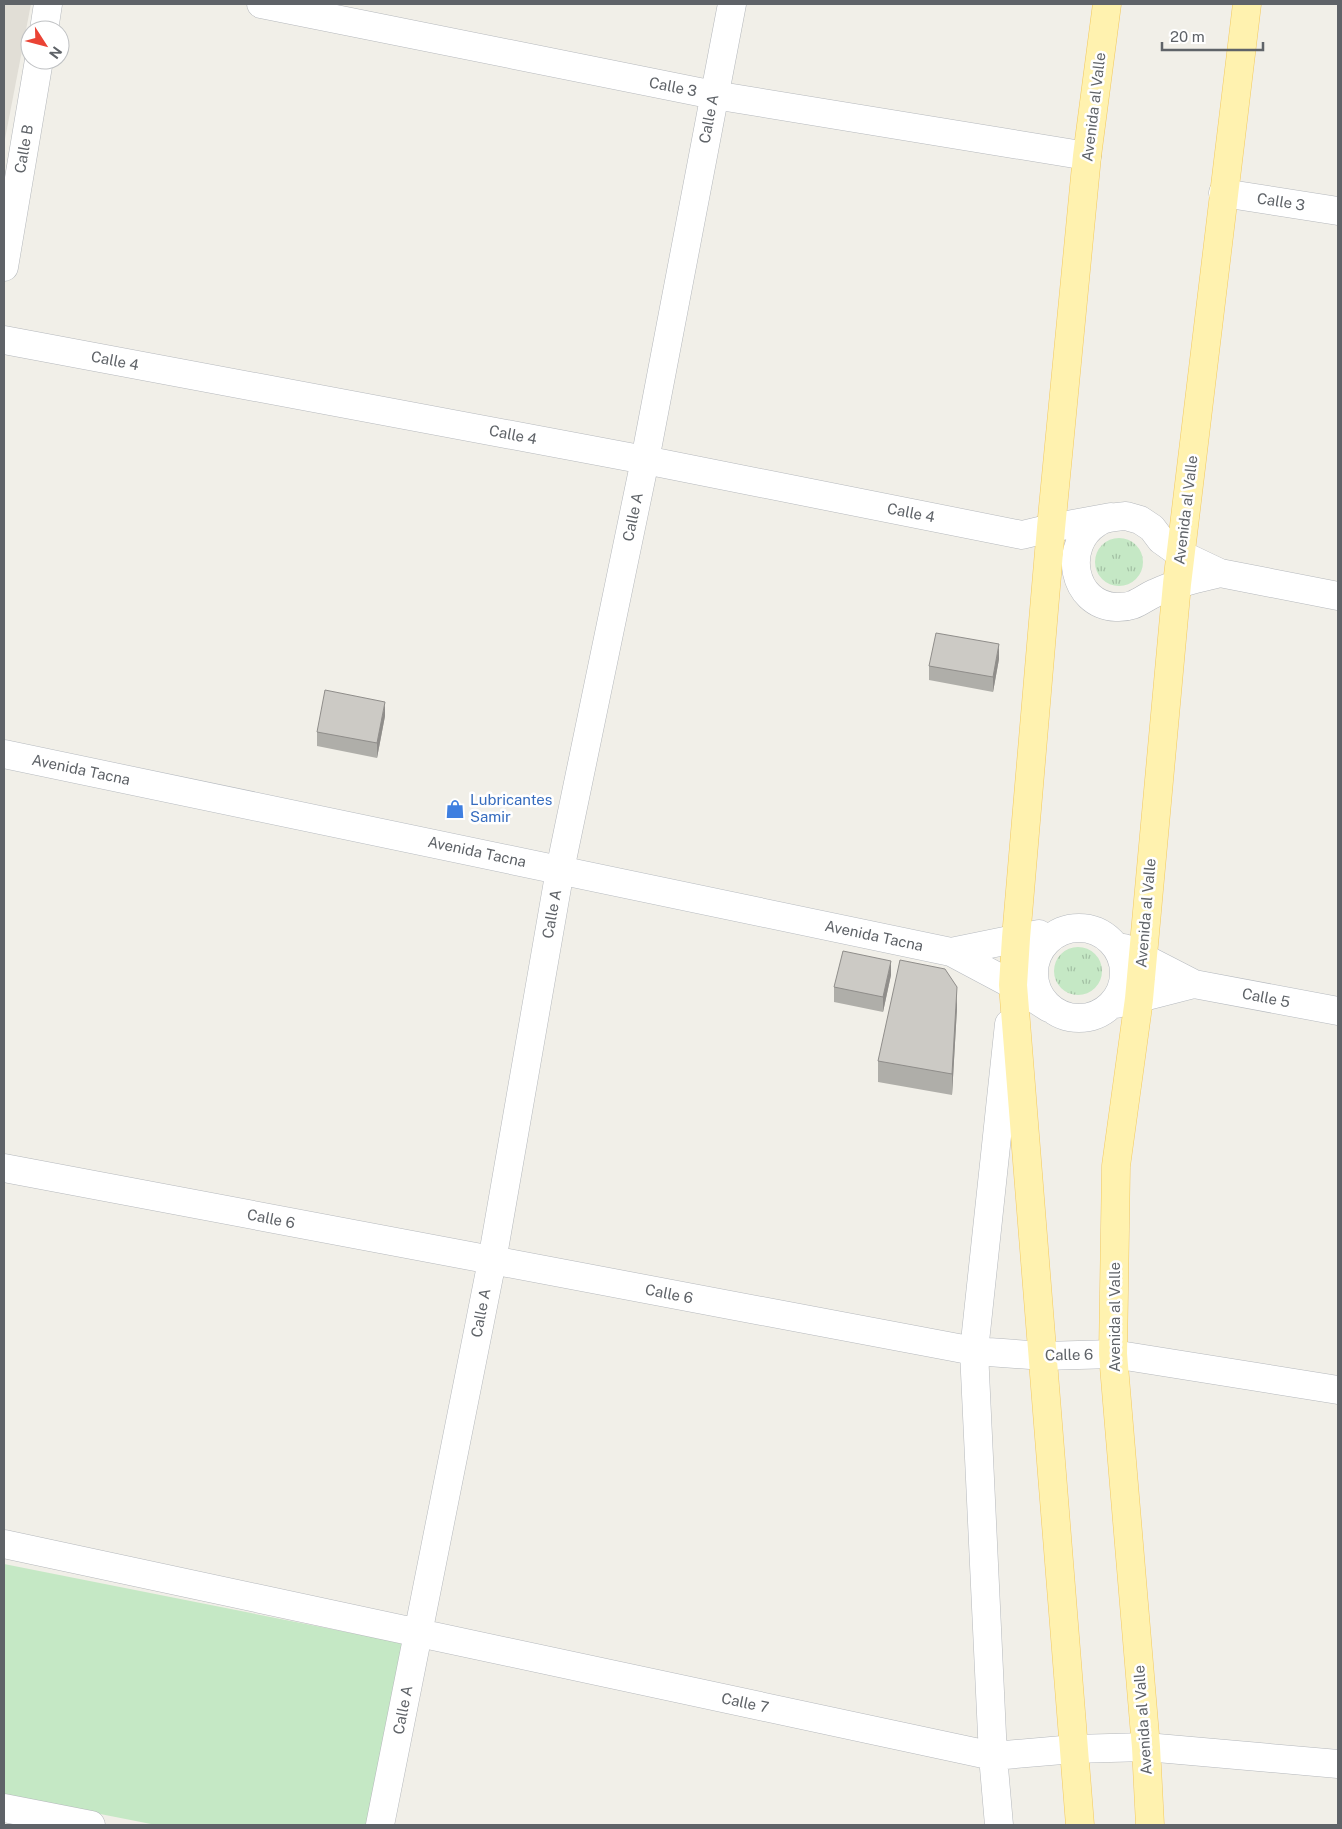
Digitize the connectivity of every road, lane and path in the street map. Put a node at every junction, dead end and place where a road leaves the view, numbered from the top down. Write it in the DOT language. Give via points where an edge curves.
graph roads {
  1 [pos="48,4"];
  2 [pos="261,4"];
  3 [pos="732,4"];
  4 [pos="1107,4"];
  5 [pos="1246,4"];
  6 [pos="46,20"];
  7 [pos="37,70"];
  8 [pos="714,95"];
  9 [pos="1087,156"];
  10 [pos="1223,192"];
  11 [pos="1338,211"];
  12 [pos="4,267"];
  13 [pos="4,340"];
  14 [pos="645,460"];
  15 [pos="1111,517"];
  16 [pos="1051,528"];
  17 [pos="1022,535"];
  18 [pos="1171,547"];
  19 [pos="1049,557"];
  20 [pos="1220,574"];
  21 [pos="1081,585"];
  22 [pos="1165,589"];
  23 [pos="1338,596"];
  24 [pos="4,754"];
  25 [pos="560,870"];
  26 [pos="1070,928"];
  27 [pos="1016,938"];
  28 [pos="1110,940"];
  29 [pos="950,952"];
  30 [pos="1142,958"];
  31 [pos="1194,984"];
  32 [pos="1013,985"];
  33 [pos="1139,999"];
  34 [pos="1111,1006"];
  35 [pos="1049,1008"];
  36 [pos="1338,1011"];
  37 [pos="4,1168"];
  38 [pos="492,1261"];
  39 [pos="974,1352"];
  40 [pos="1113,1354"];
  41 [pos="1044,1356"];
  42 [pos="1338,1390"];
  43 [pos="4,1544"];
  44 [pos="418,1633"];
  45 [pos="1146,1746"];
  46 [pos="1074,1749"];
  47 [pos="992,1756"];
  48 [pos="1338,1764"];
  49 [pos="4,1808"];
  50 [pos="91,1825"];
  51 [pos="380,1825"];
  52 [pos="999,1825"];
  53 [pos="1080,1825"];
  54 [pos="1150,1825"];
  1 -- 6 [label="street"];
  2 -- 8 [label="street, Calle 3"];
  3 -- 8 [label="street, Calle A"];
  4 -- 9 [label="main road, Avenida al Valle"];
  5 -- 10 [label="main road, Avenida al Valle"];
  7 -- 12 [label="street, Calle B"];
  8 -- 9 [label="street, Calle 3"];
  8 -- 14 [label="street, Calle A"];
  9 -- 16 [label="main road, Avenida al Valle"];
  10 -- 11 [label="street, Calle 3"];
  10 -- 18 [label="main road, Avenida al Valle"];
  13 -- 14 [label="street, Calle 4"];
  14 -- 17 [label="street, Calle 4"];
  14 -- 25 [label="street, Calle A"];
  15 -- 16 [label="street, Calle 4"];
  15 -- 18 [label="street" via="1126,516 1140,520"];
  15 -- 21 [label="street" via="1097,522 1078,544 1075,559"];
  16 -- 17 [label="street, Calle 4"];
  16 -- 19 [label="main road, Avenida al Valle"];
  17 -- 19 [label="street, Calle 4"];
  18 -- 20 [label="street"];
  18 -- 22 [label="main road, Avenida al Valle"];
  19 -- 21 [label="street, Calle 4"];
  19 -- 27 [label="main road, Avenida al Valle"];
  20 -- 22 [label="street"];
  20 -- 23 [label="street"];
  21 -- 22 [label="street" via="1102,604 1115,607 1128,607"];
  22 -- 30 [label="main road, Avenida al Valle"];
  24 -- 25 [label="street, Avenida Tacna"];
  25 -- 29 [label="street, Avenida Tacna"];
  25 -- 38 [label="street, Calle A"];
  26 -- 27 [label="street, Avenida Tacna"];
  26 -- 28 [label="street" via="1098,932"];
  26 -- 35 [label="street" via="1044,943 1036,956 1034,984"];
  27 -- 29 [label="street, Avenida Tacna"];
  27 -- 32 [label="main road, Avenida al Valle"];
  28 -- 30 [label="street, Calle 5"];
  28 -- 34 [label="street" via="1124,966 1124,980"];
  29 -- 32 [label="street, Avenida Tacna"];
  30 -- 31 [label="street, Calle 5"];
  30 -- 33 [label="main road, Avenida al Valle"];
  31 -- 33 [label="street, Calle 5"];
  31 -- 36 [label="street, Calle 5"];
  32 -- 35 [label="street, Avenida Tacna"];
  32 -- 39 [label="street"];
  32 -- 41 [label="main road, Avenida al Valle"];
  33 -- 34 [label="street, Calle 5"];
  33 -- 40 [label="main road, Avenida al Valle" via="1116,1166"];
  34 -- 35 [label="street" via="1100,1014 1073,1019"];
  37 -- 38 [label="street, Calle 6"];
  38 -- 39 [label="street, Calle 6"];
  38 -- 44 [label="street, Calle A"];
  39 -- 41 [label="street, Calle 6"];
  39 -- 47 [label="street"];
  40 -- 41 [label="street, Calle 6"];
  40 -- 42 [label="street, Calle 6"];
  40 -- 45 [label="main road, Avenida al Valle"];
  41 -- 46 [label="main road, Avenida al Valle"];
  43 -- 44 [label="street, Calle 7"];
  44 -- 47 [label="street, Calle 7"];
  44 -- 51 [label="street, Calle A"];
  45 -- 46 [label="street, Calle 7"];
  45 -- 48 [label="street, Calle 7"];
  45 -- 54 [label="main road, Avenida al Valle"];
  46 -- 47 [label="street, Calle 7"];
  46 -- 53 [label="main road, Avenida al Valle"];
  47 -- 52 [label="street"];
  49 -- 50 [label="street"];
}
